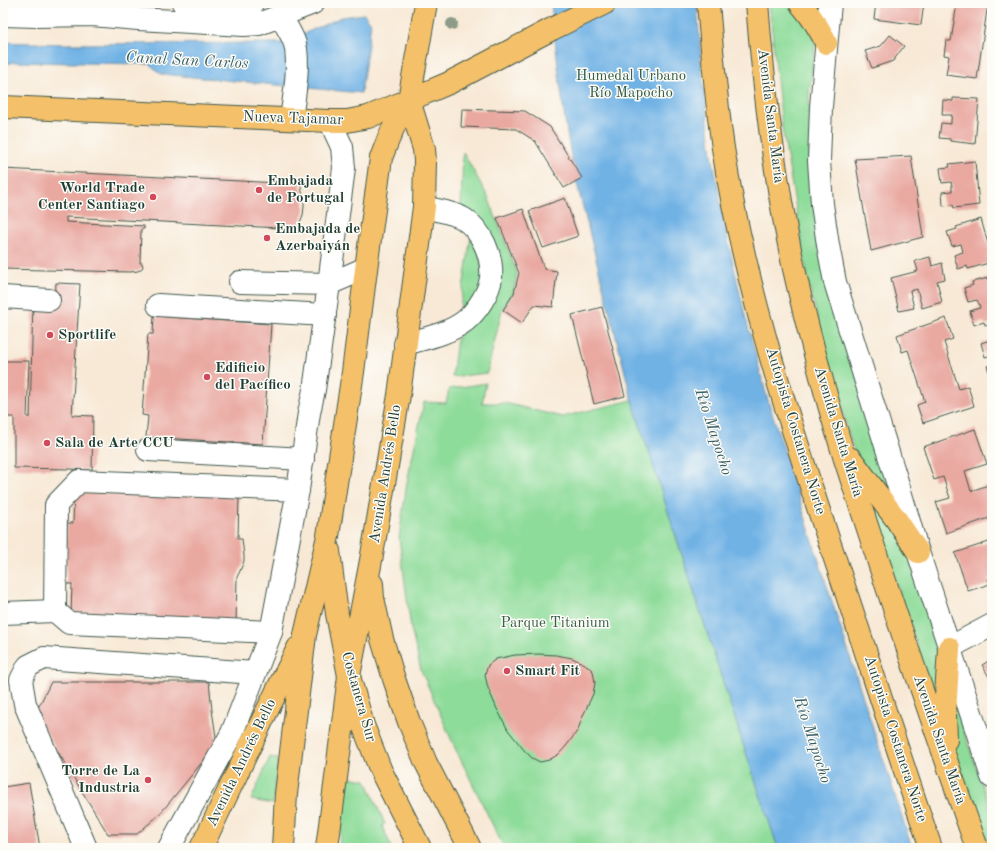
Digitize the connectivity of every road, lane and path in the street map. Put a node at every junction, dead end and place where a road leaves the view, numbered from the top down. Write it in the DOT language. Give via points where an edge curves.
graph roads {
  1 [pos="183,3"];
  2 [pos="313,3"];
  3 [pos="426,3"];
  4 [pos="605,3"];
  5 [pos="708,3"];
  6 [pos="756,3"];
  7 [pos="800,3"];
  8 [pos="830,3"];
  9 [pos="251,7"];
  10 [pos="3,15"];
  11 [pos="281,16"];
  12 [pos="826,43"];
  13 [pos="409,100"];
  14 [pos="3,107"];
  15 [pos="291,119"];
  16 [pos="330,121"];
  17 [pos="424,207"];
  18 [pos="366,268"];
  19 [pos="240,282"];
  20 [pos="329,284"];
  21 [pos="3,297"];
  22 [pos="48,300"];
  23 [pos="158,305"];
  24 [pos="325,315"];
  25 [pos="405,344"];
  26 [pos="841,445"];
  27 [pos="148,450"];
  28 [pos="303,459"];
  29 [pos="298,490"];
  30 [pos="328,536"];
  31 [pos="918,552"];
  32 [pos="372,555"];
  33 [pos="55,611"];
  34 [pos="3,613"];
  35 [pos="992,624"];
  36 [pos="271,632"];
  37 [pos="305,635"];
  38 [pos="949,648"];
  39 [pos="255,673"];
  40 [pos="349,676"];
  41 [pos="232,733"];
  42 [pos="947,763"];
  43 [pos="240,766"];
  44 [pos="992,777"];
  45 [pos="86,848"];
  46 [pos="169,848"];
  47 [pos="201,848"];
  48 [pos="283,848"];
  49 [pos="327,848"];
  50 [pos="420,848"];
  51 [pos="470,848"];
  52 [pos="930,848"];
  53 [pos="977,848"];
  1 -- 9 [label="street"];
  2 -- 11 [label="street"];
  3 -- 13 [label="main road, Avenida Andrés Bello"];
  4 -- 13 [label="main road, Nueva Tajamar" via="449,83"];
  5 -- 52 [label="main road, Autopista Costanera Norte" via="723,148 746,264 762,326 804,467"];
  6 -- 26 [label="main road, Avenida Santa María" via="766,100 783,214 811,339"];
  7 -- 12 [label="main road" via="817,24"];
  8 -- 12 [label="street"];
  10 -- 11 [label="street" via="92,15 244,25 260,24"];
  11 -- 15 [label="street" via="295,44 296,72"];
  12 -- 31 [label="street" via="819,161 828,244 835,282"];
  13 -- 16 [label="main road, Nueva Tajamar" via="368,117"];
  13 -- 17 [label="main road, Avenida Andrés Bello" via="424,149"];
  13 -- 18 [label="main road, Avenida Andrés Bello" via="381,158"];
  14 -- 15 [label="main road, Nueva Tajamar"];
  15 -- 16 [label="main road, Nueva Tajamar"];
  16 -- 20 [label="street" via="342,147 344,168"];
  17 -- 25 [label="main road, Avenida Andrés Bello"];
  17 -- 25 [label="street" via="463,218 472,226 486,246 491,278 488,290 473,313 464,321 442,334"];
  18 -- 20 [label="street"];
  18 -- 30 [label="main road, Avenida Andrés Bello"];
  19 -- 20 [label="street"];
  20 -- 24 [label="street"];
  21 -- 22 [label="street"];
  23 -- 24 [label="street"];
  24 -- 28 [label="street"];
  25 -- 32 [label="main road, Avenida Andrés Bello"];
  26 -- 31 [label="main road"];
  26 -- 42 [label="main road, Avenida Santa María"];
  27 -- 28 [label="street"];
  28 -- 29 [label="street"];
  29 -- 33 [label="street" via="79,481 56,505"];
  29 -- 36 [label="street"];
  30 -- 37 [label="main road, Avenida Andrés Bello"];
  30 -- 40 [label="main road, Costanera Sur" via="337,614"];
  31 -- 38 [label="street"];
  32 -- 40 [label="main road, Avenida Andrés Bello"];
  32 -- 51 [label="main road" via="373,598 394,679 426,763"];
  33 -- 34 [label="street"];
  33 -- 36 [label="street" via="69,623"];
  35 -- 38 [label="street"];
  36 -- 39 [label="street"];
  37 -- 43 [label="main road, Avenida Andrés Bello"];
  37 -- 48 [label="main road, Avenida Andrés Bello" via="286,794"];
  38 -- 42 [label="main road" via="945,713"];
  38 -- 44 [label="street"];
  39 -- 41 [label="street"];
  39 -- 45 [label="street" via="44,658 28,666 21,680 25,704"];
  40 -- 49 [label="main road, Avenida Andrés Bello"];
  40 -- 50 [label="main road, Costanera Sur" via="363,725 381,771"];
  41 -- 43 [label="street"];
  41 -- 46 [label="street"];
  42 -- 53 [label="main road, Avenida Santa María"];
  43 -- 47 [label="main road, Avenida Andrés Bello"];
}
